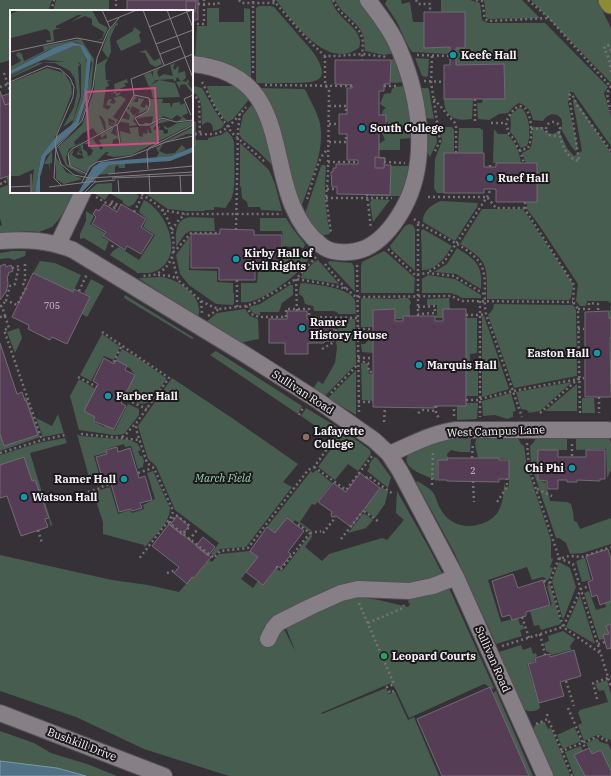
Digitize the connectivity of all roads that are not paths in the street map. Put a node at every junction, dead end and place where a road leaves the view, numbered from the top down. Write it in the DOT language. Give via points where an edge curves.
graph roads {
  1 [pos="368,0"];
  2 [pos="609,0"];
  3 [pos="611,3"];
  4 [pos="196,71"];
  5 [pos="88,193"];
  6 [pos="0,241"];
  7 [pos="58,244"];
  8 [pos="608,430"];
  9 [pos="389,454"];
  10 [pos="456,577"];
  11 [pos="268,640"];
  12 [pos="0,713"];
  13 [pos="164,776"];
  14 [pos="545,776"];
  1 -- 4 [label="street" via="395,40 408,74 416,107 418,138 416,178 408,200 379,241 363,249 333,251 315,241 296,212 279,164 269,119 258,97 247,85 227,72 215,68"];
  2 -- 3 [label="main road"];
  5 -- 7 [label="street"];
  6 -- 7 [label="street, Sullivan Road" via="28,240"];
  7 -- 9 [label="street, Sullivan Road" via="73,250 296,386 374,440"];
  8 -- 9 [label="street, West Campus Lane" via="456,430 433,436"];
  9 -- 10 [label="street, Sullivan Road"];
  10 -- 11 [label="street" via="433,586 409,591 366,589 341,593 278,623"];
  10 -- 14 [label="street, Sullivan Road"];
  12 -- 13 [label="street, Bushkill Drive"];
}
